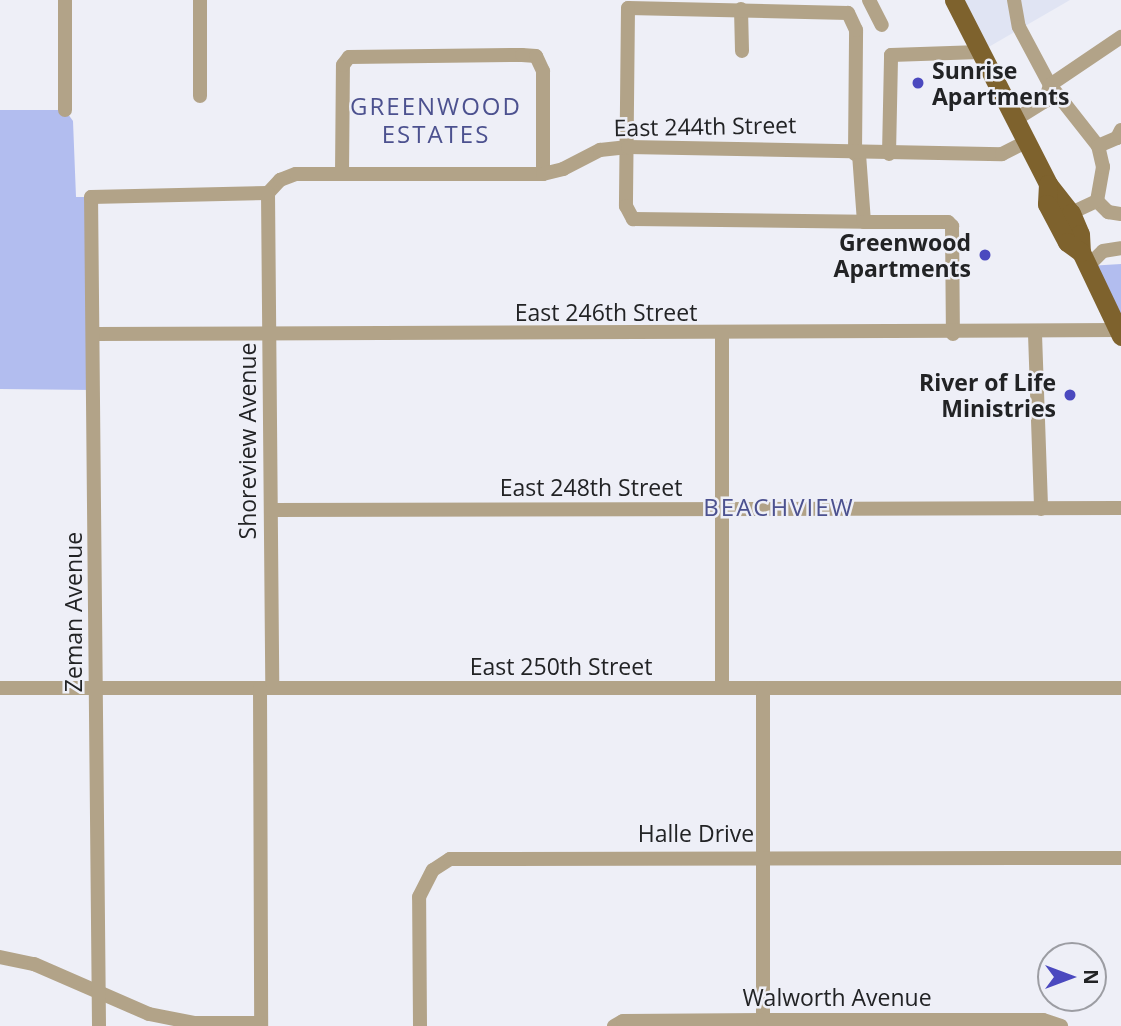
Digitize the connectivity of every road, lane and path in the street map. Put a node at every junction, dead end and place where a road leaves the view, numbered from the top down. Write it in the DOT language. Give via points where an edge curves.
graph roads {
  1 [pos="65,0"];
  2 [pos="200,0"];
  3 [pos="869,0"];
  4 [pos="954,0"];
  5 [pos="1014,0"];
  6 [pos="741,9"];
  7 [pos="882,25"];
  8 [pos="1121,37"];
  9 [pos="742,51"];
  10 [pos="980,52"];
  11 [pos="1050,85"];
  12 [pos="200,96"];
  13 [pos="65,110"];
  14 [pos="1014,120"];
  15 [pos="1120,136"];
  16 [pos="1026,142"];
  17 [pos="1098,146"];
  18 [pos="628,147"];
  19 [pos="857,154"];
  20 [pos="889,154"];
  21 [pos="342,174"];
  22 [pos="543,174"];
  23 [pos="1048,184"];
  24 [pos="268,193"];
  25 [pos="1097,201"];
  26 [pos="1071,214"];
  27 [pos="1121,214"];
  28 [pos="864,222"];
  29 [pos="1121,248"];
  30 [pos="1084,259"];
  31 [pos="1119,333"];
  32 [pos="94,334"];
  33 [pos="269,334"];
  34 [pos="953,334"];
  35 [pos="1035,334"];
  36 [pos="722,335"];
  37 [pos="1121,508"];
  38 [pos="1041,509"];
  39 [pos="271,510"];
  40 [pos="722,510"];
  41 [pos="0,688"];
  42 [pos="97,688"];
  43 [pos="266,688"];
  44 [pos="722,688"];
  45 [pos="762,688"];
  46 [pos="1121,688"];
  47 [pos="762,856"];
  48 [pos="1121,859"];
  49 [pos="0,957"];
  50 [pos="98,992"];
  51 [pos="763,1020"];
  52 [pos="261,1025"];
  53 [pos="99,1026"];
  54 [pos="420,1026"];
  55 [pos="614,1026"];
  56 [pos="1060,1026"];
  1 -- 13 [label="street"];
  2 -- 12 [label="street"];
  3 -- 7 [label="street"];
  4 -- 10 [label="main road"];
  5 -- 11 [label="street" via="1019,27"];
  6 -- 9 [label="street"];
  6 -- 18 [label="street" via="628,8"];
  6 -- 19 [label="street" via="848,13 856,30"];
  8 -- 11 [label="street"];
  10 -- 14 [label="main road"];
  10 -- 20 [label="street" via="891,55"];
  11 -- 14 [label="street" via="1045,101"];
  11 -- 17 [label="street"];
  14 -- 16 [label="main road"];
  15 -- 17 [label="street"];
  16 -- 20 [label="street, East 244th Street" via="1002,154"];
  16 -- 23 [label="main road"];
  17 -- 25 [label="street" via="1103,167"];
  18 -- 19 [label="street, East 244th Street" via="818,147"];
  18 -- 22 [label="street, East 244th Street" via="600,150"];
  18 -- 28 [label="street" via="626,206 633,219"];
  19 -- 20 [label="street, East 244th Street"];
  19 -- 28 [label="street"];
  21 -- 22 [label="street, East 244th Street"];
  21 -- 22 [label="street" via="343,65 349,57 536,56 543,71"];
  21 -- 24 [label="street, East 244th Street" via="296,174 280,180"];
  23 -- 26 [label="main road"];
  23 -- 30 [label="main road" via="1047,204 1067,242"];
  24 -- 32 [label="street, Zeman Avenue" via="91,197"];
  24 -- 33 [label="street, Shoreview Avenue"];
  25 -- 26 [label="street"];
  25 -- 27 [label="street" via="1108,212"];
  26 -- 30 [label="main road"];
  28 -- 34 [label="street" via="948,222 952,226"];
  29 -- 30 [label="street"];
  30 -- 31 [label="main road"];
  31 -- 35 [label="street, East 246th Street"];
  32 -- 33 [label="street, East 246th Street"];
  32 -- 42 [label="street, Zeman Avenue"];
  33 -- 36 [label="street, East 246th Street"];
  33 -- 39 [label="street, Shoreview Avenue"];
  34 -- 35 [label="street, East 246th Street"];
  34 -- 36 [label="street, East 246th Street"];
  35 -- 38 [label="street"];
  36 -- 40 [label="street"];
  37 -- 38 [label="street, East 248th Street"];
  38 -- 40 [label="street, East 248th Street"];
  39 -- 40 [label="street, East 248th Street"];
  39 -- 43 [label="street, Shoreview Avenue"];
  40 -- 44 [label="street"];
  41 -- 42 [label="street, East 250th Street"];
  42 -- 43 [label="street, East 250th Street"];
  42 -- 50 [label="street, Zeman Avenue"];
  43 -- 44 [label="street, East 250th Street"];
  43 -- 52 [label="street, Shoreview Avenue"];
  44 -- 45 [label="street, East 250th Street"];
  45 -- 46 [label="street, East 250th Street"];
  45 -- 47 [label="street"];
  47 -- 48 [label="street, Halle Drive"];
  47 -- 51 [label="street"];
  47 -- 54 [label="street, Halle Drive" via="450,859 433,870 419,897"];
  49 -- 50 [label="street" via="34,964"];
  50 -- 52 [label="street" via="149,1014 195,1023"];
  50 -- 53 [label="street, Zeman Avenue"];
  51 -- 55 [label="street, Walworth Avenue" via="624,1021"];
  51 -- 56 [label="street, Walworth Avenue" via="1043,1020"];
}
